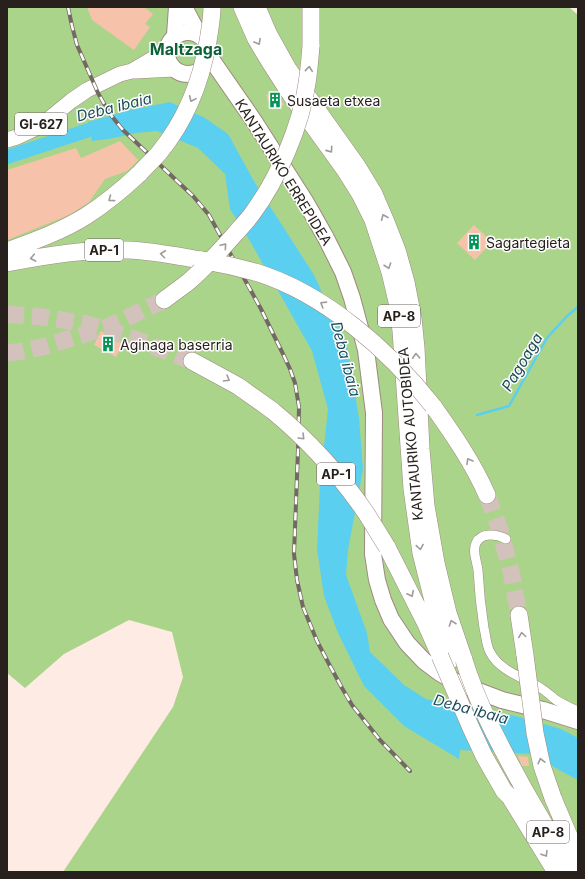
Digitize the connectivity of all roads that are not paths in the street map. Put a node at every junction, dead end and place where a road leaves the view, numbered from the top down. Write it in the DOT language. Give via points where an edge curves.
graph roads {
  1 [pos="177,7"];
  2 [pos="184,7"];
  3 [pos="212,7"];
  4 [pos="242,7"];
  5 [pos="257,7"];
  6 [pos="311,7"];
  7 [pos="175,35"];
  8 [pos="199,35"];
  9 [pos="166,51"];
  10 [pos="209,56"];
  11 [pos="174,69"];
  12 [pos="132,71"];
  13 [pos="199,71"];
  14 [pos="237,98"];
  15 [pos="7,140"];
  16 [pos="7,251"];
  17 [pos="7,263"];
  18 [pos="164,300"];
  19 [pos="192,361"];
  20 [pos="487,495"];
  21 [pos="506,539"];
  22 [pos="519,614"];
  23 [pos="452,659"];
  24 [pos="578,711"];
  25 [pos="578,721"];
  26 [pos="518,794"];
  27 [pos="578,857"];
  28 [pos="556,872"];
  29 [pos="572,872"];
  1 -- 7 [label="highway"];
  2 -- 8 [label="highway"];
  3 -- 16 [label="highway, one-way, bridge" via="205,61 196,88 176,129 159,152 122,190 85,216 43,238"];
  4 -- 23 [label="highway, KANTAURIKO AUTOBIDEA / AP-8, one-way" via="256,39 271,64 360,194 373,220 390,272 401,331 412,489 421,553 438,621"];
  23 -- 5 [label="highway, KANTAURIKO AUTOBIDEA / AP-8, one-way" via="448,613 426,506 420,449 413,318 397,250 374,194 354,161 288,69"];
  18 -- 6 [label="highway, one-way, bridge" via="200,272 252,215 267,191 295,130 307,83 311,46"];
  7 -- 8 [label="highway" via="184,31"];
  7 -- 9 [label="highway" via="169,41"];
  8 -- 10 [label="highway" via="207,43"];
  9 -- 11 [label="highway" via="168,61"];
  9 -- 12 [label="main road, GI-627"];
  10 -- 13 [label="highway"];
  10 -- 14 [label="highway, KANTAURIKO ERREPIDEA"];
  11 -- 12 [label="main road, GI-627"];
  11 -- 13 [label="highway" via="186,74"];
  12 -- 15 [label="main road, GI-627" via="87,90 34,130"];
  13 -- 14 [label="highway"];
  14 -- 25 [label="highway, KANTAURIKO ERREPIDEA" via="305,201 343,272 352,298 366,350 374,413 373,554 377,580 391,619 424,661 452,680 492,697"];
  20 -- 17 [label="highway, AP-1, one-way, bridge" via="452,432 405,373 332,310 278,280 228,265 130,250 78,251"];
  19 -- 23 [label="highway, AP-1, one-way, bridge" via="238,386 273,411 329,466 362,508 387,547 426,624"];
  21 -- 24 [label="street" via="501,536 484,536 478,540 474,550 481,610 490,651 499,664 512,673"];
  27 -- 22 [label="highway, one-way, bridge" via="542,766 534,733"];
  23 -- 26 [label="highway, AP-8, bridge" via="470,678 509,762"];
  23 -- 26 [label="highway, AP-1, bridge" via="471,728 484,756 504,791"];
  26 -- 28 [label="highway, AP-1, one-way"];
  26 -- 29 [label="highway, AP-8"];
}
